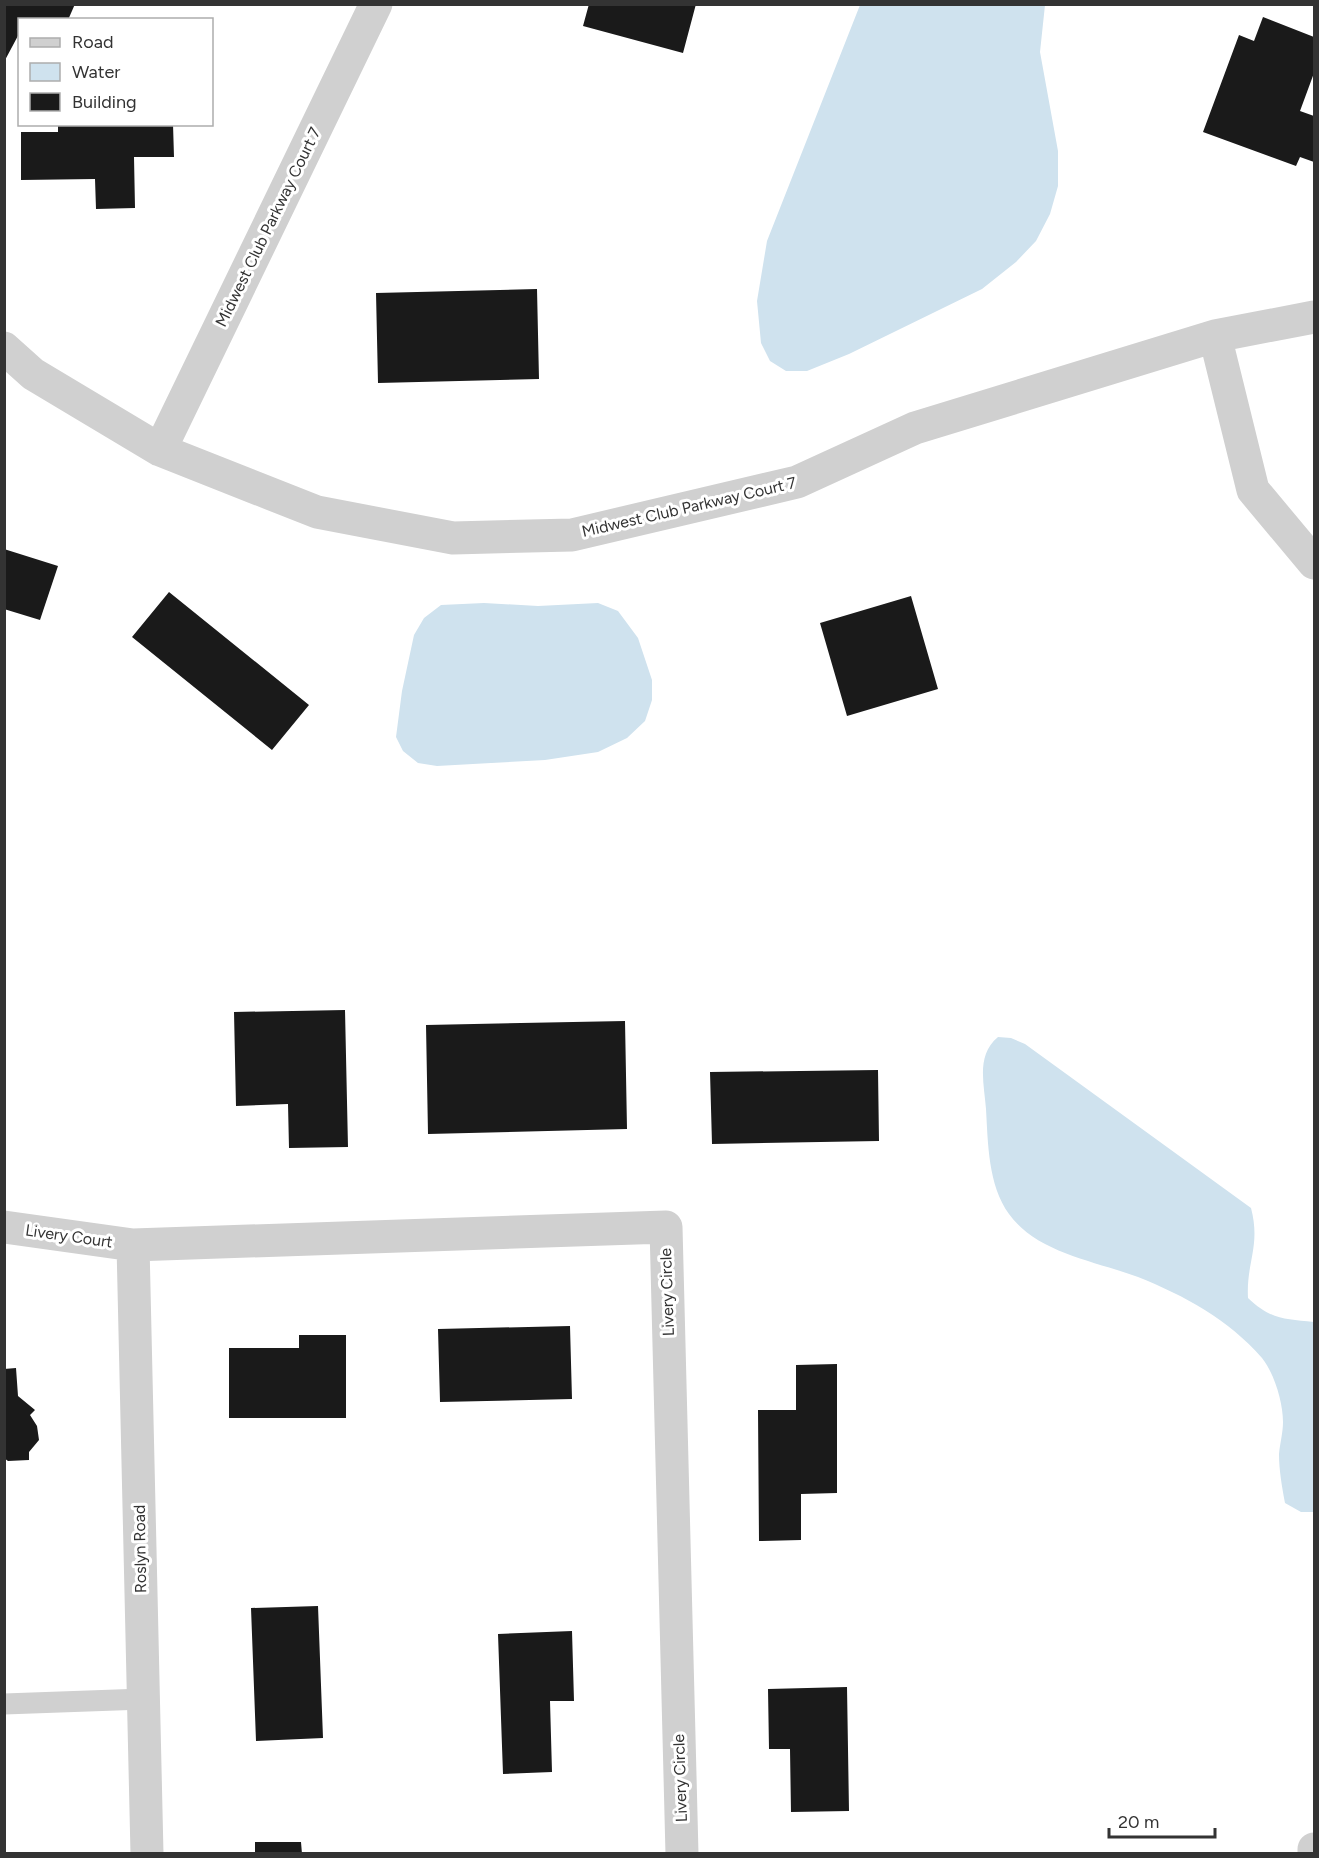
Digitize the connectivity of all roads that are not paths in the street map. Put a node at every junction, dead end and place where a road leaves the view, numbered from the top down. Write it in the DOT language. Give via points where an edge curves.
graph roads {
  1 [pos="376,4"];
  2 [pos="1314,317"];
  3 [pos="1215,336"];
  4 [pos="4,348"];
  5 [pos="160,450"];
  6 [pos="1314,563"];
  7 [pos="4,1227"];
  8 [pos="133,1245"];
  9 [pos="144,1699"];
  10 [pos="4,1704"];
  11 [pos="147,1854"];
  12 [pos="682,1854"];
  1 -- 5 [label="street, Midwest Club Parkway Court 7"];
  2 -- 3 [label="street, Midwest Club Parkway Court 7"];
  3 -- 5 [label="street, Midwest Club Parkway Court 7" via="915,428 797,482 572,535 453,538 317,512"];
  3 -- 6 [label="street" via="1253,490"];
  4 -- 5 [label="street, Midwest Club Parkway Court 7" via="33,374"];
  7 -- 8 [label="street, Livery Court"];
  8 -- 9 [label="street, Roslyn Road"];
  8 -- 12 [label="street, Livery Circle" via="666,1227"];
  9 -- 10 [label="lane"];
  9 -- 11 [label="street, Roslyn Road"];
}
